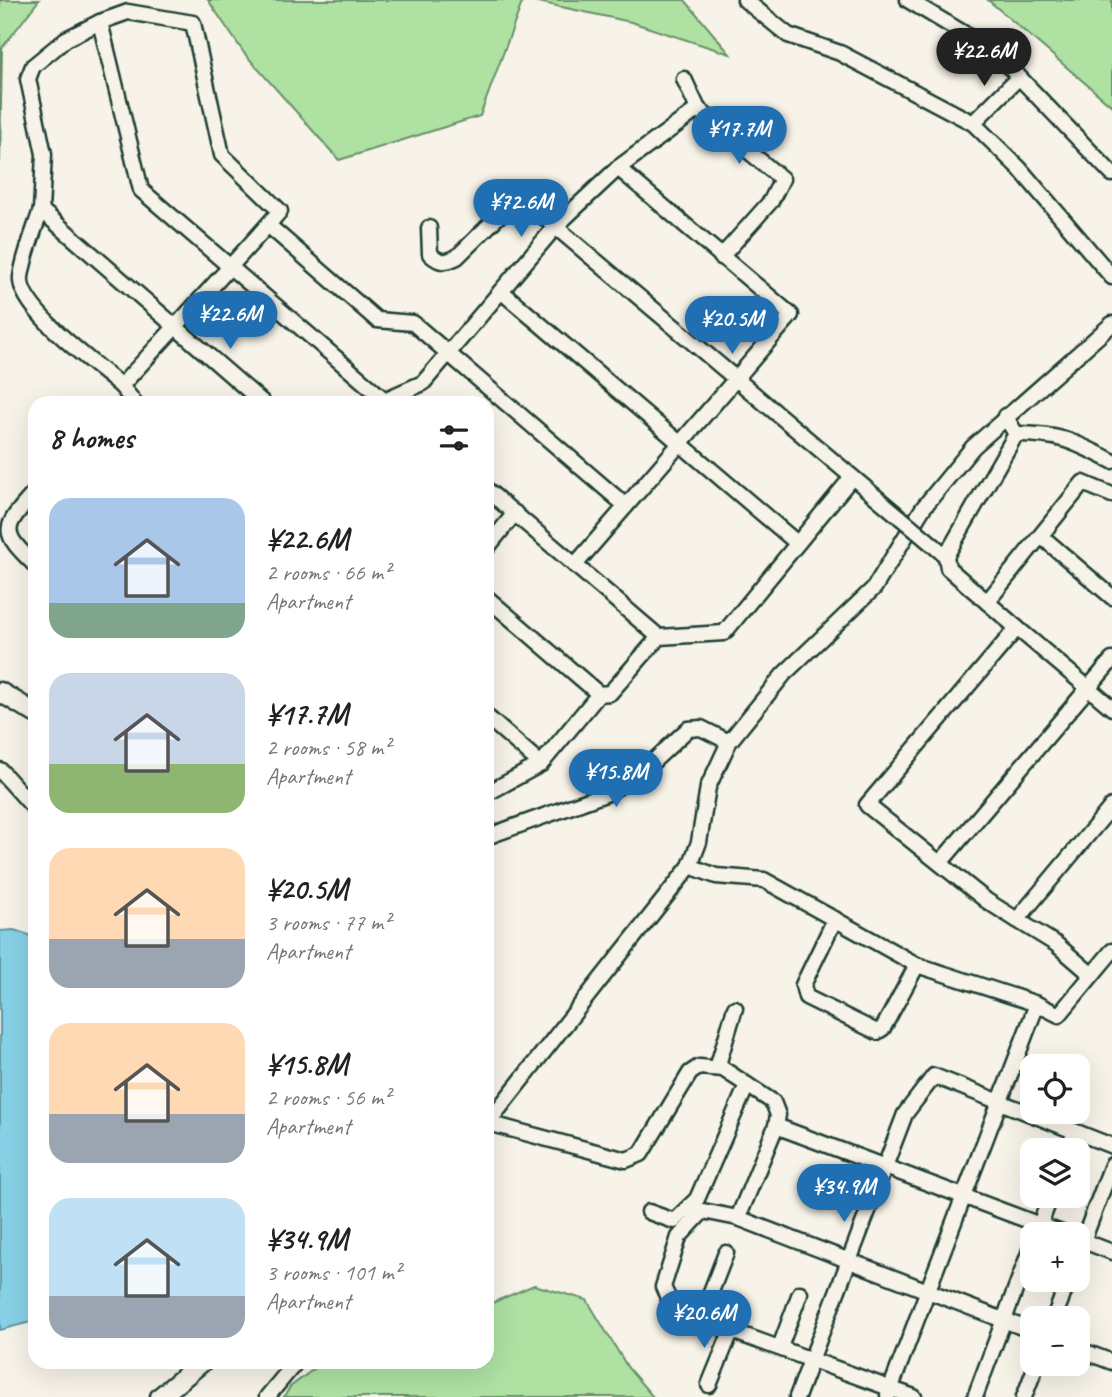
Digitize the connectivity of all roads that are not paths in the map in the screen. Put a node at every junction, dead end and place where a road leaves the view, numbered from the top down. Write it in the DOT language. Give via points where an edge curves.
graph roads {
  1 [pos="744,0"];
  2 [pos="908,0"];
  3 [pos="100,22"];
  4 [pos="1019,77"];
  5 [pos="684,79"];
  6 [pos="698,109"];
  7 [pos="974,123"];
  8 [pos="618,168"];
  9 [pos="1112,174"];
  10 [pos="41,210"];
  11 [pos="268,225"];
  12 [pos="555,226"];
  13 [pos="429,228"];
  14 [pos="721,257"];
  15 [pos="230,267"];
  16 [pos="1112,277"];
  17 [pos="501,291"];
  18 [pos="1112,324"];
  19 [pos="175,327"];
  20 [pos="448,353"];
  21 [pos="736,378"];
  22 [pos="121,386"];
  23 [pos="129,396"];
  24 [pos="255,396"];
  25 [pos="377,396"];
  26 [pos="394,396"];
  27 [pos="1005,416"];
  28 [pos="1016,434"];
  29 [pos="681,443"];
  30 [pos="1112,461"];
  31 [pos="852,477"];
  32 [pos="1112,495"];
  33 [pos="494,496"];
  34 [pos="28,500"];
  35 [pos="626,506"];
  36 [pos="515,513"];
  37 [pos="1041,536"];
  38 [pos="494,539"];
  39 [pos="797,543"];
  40 [pos="946,556"];
  41 [pos="28,559"];
  42 [pos="575,565"];
  43 [pos="1112,597"];
  44 [pos="987,602"];
  45 [pos="494,604"];
  46 [pos="1017,628"];
  47 [pos="659,637"];
  48 [pos="1112,660"];
  49 [pos="1088,688"];
  50 [pos="0,692"];
  51 [pos="599,694"];
  52 [pos="1112,708"];
  53 [pos="28,709"];
  54 [pos="494,723"];
  55 [pos="729,742"];
  56 [pos="541,764"];
  57 [pos="0,770"];
  58 [pos="494,790"];
  59 [pos="28,801"];
  60 [pos="1109,815"];
  61 [pos="494,834"];
  62 [pos="940,863"];
  63 [pos="690,866"];
  64 [pos="835,919"];
  65 [pos="1017,920"];
  66 [pos="1112,951"];
  67 [pos="918,965"];
  68 [pos="1092,975"];
  69 [pos="1037,1004"];
  70 [pos="735,1008"];
  71 [pos="716,1068"];
  72 [pos="747,1085"];
  73 [pos="1000,1102"];
  74 [pos="494,1115"];
  75 [pos="494,1126"];
  76 [pos="776,1126"];
  77 [pos="1075,1132"];
  78 [pos="1073,1138"];
  79 [pos="1112,1146"];
  80 [pos="1112,1165"];
  81 [pos="885,1167"];
  82 [pos="964,1196"];
  83 [pos="649,1212"];
  84 [pos="738,1218"];
  85 [pos="1022,1222"];
  86 [pos="1089,1222"];
  87 [pos="1090,1247"];
  88 [pos="726,1252"];
  89 [pos="1112,1252"];
  90 [pos="849,1261"];
  91 [pos="1020,1277"];
  92 [pos="928,1291"];
  93 [pos="800,1293"];
  94 [pos="700,1320"];
  95 [pos="1004,1320"];
  96 [pos="1020,1326"];
  97 [pos="732,1329"];
  98 [pos="780,1347"];
  99 [pos="1090,1354"];
  100 [pos="812,1359"];
  101 [pos="1112,1362"];
  102 [pos="194,1369"];
  103 [pos="290,1369"];
  104 [pos="1032,1376"];
  105 [pos="709,1385"];
  106 [pos="889,1393"];
  107 [pos="160,1397"];
  108 [pos="267,1397"];
  109 [pos="797,1397"];
  110 [pos="914,1397"];
  111 [pos="975,1397"];
  112 [pos="1024,1397"];
  1 -- 7 [label="street" via="788,36 840,53"];
  2 -- 4 [label="street" via="995,52"];
  3 -- 10 [label="street" via="66,39 33,66 28,79 44,154"];
  3 -- 11 [label="street" via="128,12 193,23 222,155 280,211"];
  3 -- 15 [label="street" via="142,190"];
  4 -- 7 [label="street"];
  4 -- 9 [label="street"];
  5 -- 6 [label="street"];
  6 -- 8 [label="street"];
  6 -- 14 [label="street" via="782,179 771,201"];
  7 -- 16 [label="street"];
  8 -- 12 [label="street"];
  8 -- 14 [label="street"];
  10 -- 19 [label="street"];
  10 -- 22 [label="street" via="20,279 24,295 39,314"];
  11 -- 15 [label="street"];
  11 -- 20 [label="street" via="377,320 413,323"];
  12 -- 13 [label="street" via="519,196 447,262 430,254"];
  12 -- 17 [label="street"];
  12 -- 21 [label="street"];
  14 -- 21 [label="street" via="791,316"];
  15 -- 19 [label="street"];
  15 -- 25 [label="street"];
  17 -- 20 [label="street"];
  17 -- 29 [label="street"];
  18 -- 27 [label="street"];
  19 -- 22 [label="street"];
  19 -- 24 [label="street"];
  20 -- 26 [label="street" via="423,383"];
  20 -- 35 [label="street"];
  21 -- 29 [label="street"];
  21 -- 31 [label="street"];
  22 -- 23 [label="street"];
  27 -- 28 [label="street"];
  27 -- 55 [label="street" via="940,485 874,588 784,674"];
  28 -- 30 [label="street" via="1051,434"];
  28 -- 40 [label="street"];
  29 -- 35 [label="street"];
  29 -- 39 [label="street"];
  31 -- 39 [label="street"];
  31 -- 40 [label="street, bridge"];
  32 -- 37 [label="street" via="1083,483"];
  33 -- 36 [label="street"];
  34 -- 41 [label="street" via="7,531 10,544"];
  35 -- 42 [label="street"];
  36 -- 38 [label="street"];
  36 -- 42 [label="street"];
  37 -- 43 [label="street"];
  37 -- 44 [label="street"];
  39 -- 47 [label="street" via="724,632"];
  40 -- 44 [label="street" via="948,568"];
  42 -- 47 [label="street"];
  44 -- 46 [label="street"];
  45 -- 51 [label="street"];
  46 -- 49 [label="street"];
  46 -- 62 [label="street" via="867,805"];
  47 -- 51 [label="street" via="610,693"];
  48 -- 49 [label="street"];
  49 -- 52 [label="street"];
  49 -- 62 [label="street"];
  50 -- 53 [label="street"];
  51 -- 56 [label="street"];
  54 -- 56 [label="street"];
  55 -- 61 [label="street" via="701,728 688,729 644,770 608,793"];
  55 -- 63 [label="street" via="708,786 699,842"];
  56 -- 58 [label="street"];
  57 -- 59 [label="street"];
  60 -- 65 [label="street"];
  62 -- 65 [label="street"];
  63 -- 64 [label="street" via="716,876 757,877"];
  63 -- 74 [label="street"];
  64 -- 67 [label="street"];
  64 -- 67 [label="street" via="803,985 806,998 877,1032"];
  65 -- 68 [label="street" via="1056,944"];
  66 -- 68 [label="street"];
  67 -- 69 [label="street"];
  68 -- 69 [label="street" via="1059,1016"];
  69 -- 73 [label="street"];
  70 -- 71 [label="street"];
  71 -- 72 [label="street"];
  71 -- 75 [label="street" via="699,1067 690,1073 641,1154 633,1159"];
  72 -- 76 [label="street" via="773,1102"];
  72 -- 83 [label="street" via="697,1199 674,1221"];
  73 -- 77 [label="street"];
  73 -- 81 [label="street" via="934,1076 905,1114"];
  73 -- 82 [label="street"];
  76 -- 81 [label="street"];
  76 -- 84 [label="street"];
  77 -- 78 [label="street"];
  77 -- 79 [label="street"];
  80 -- 86 [label="street"];
  81 -- 82 [label="street"];
  81 -- 90 [label="street"];
  82 -- 85 [label="street"];
  82 -- 92 [label="street"];
  84 -- 90 [label="street"];
  84 -- 94 [label="street" via="703,1211 679,1237 671,1258 663,1287 670,1305 682,1315"];
  87 -- 89 [label="street"];
  88 -- 94 [label="street"];
  90 -- 92 [label="street"];
  90 -- 100 [label="street"];
  91 -- 95 [label="street"];
  92 -- 95 [label="street"];
  92 -- 106 [label="street"];
  93 -- 98 [label="street"];
  94 -- 97 [label="street"];
  95 -- 96 [label="street"];
  95 -- 111 [label="street"];
  97 -- 98 [label="street"];
  97 -- 105 [label="street"];
  98 -- 100 [label="street"];
  99 -- 101 [label="street"];
  100 -- 106 [label="street"];
  100 -- 109 [label="street"];
  102 -- 107 [label="street"];
  103 -- 108 [label="street"];
  104 -- 112 [label="street"];
  106 -- 110 [label="street"];
}
